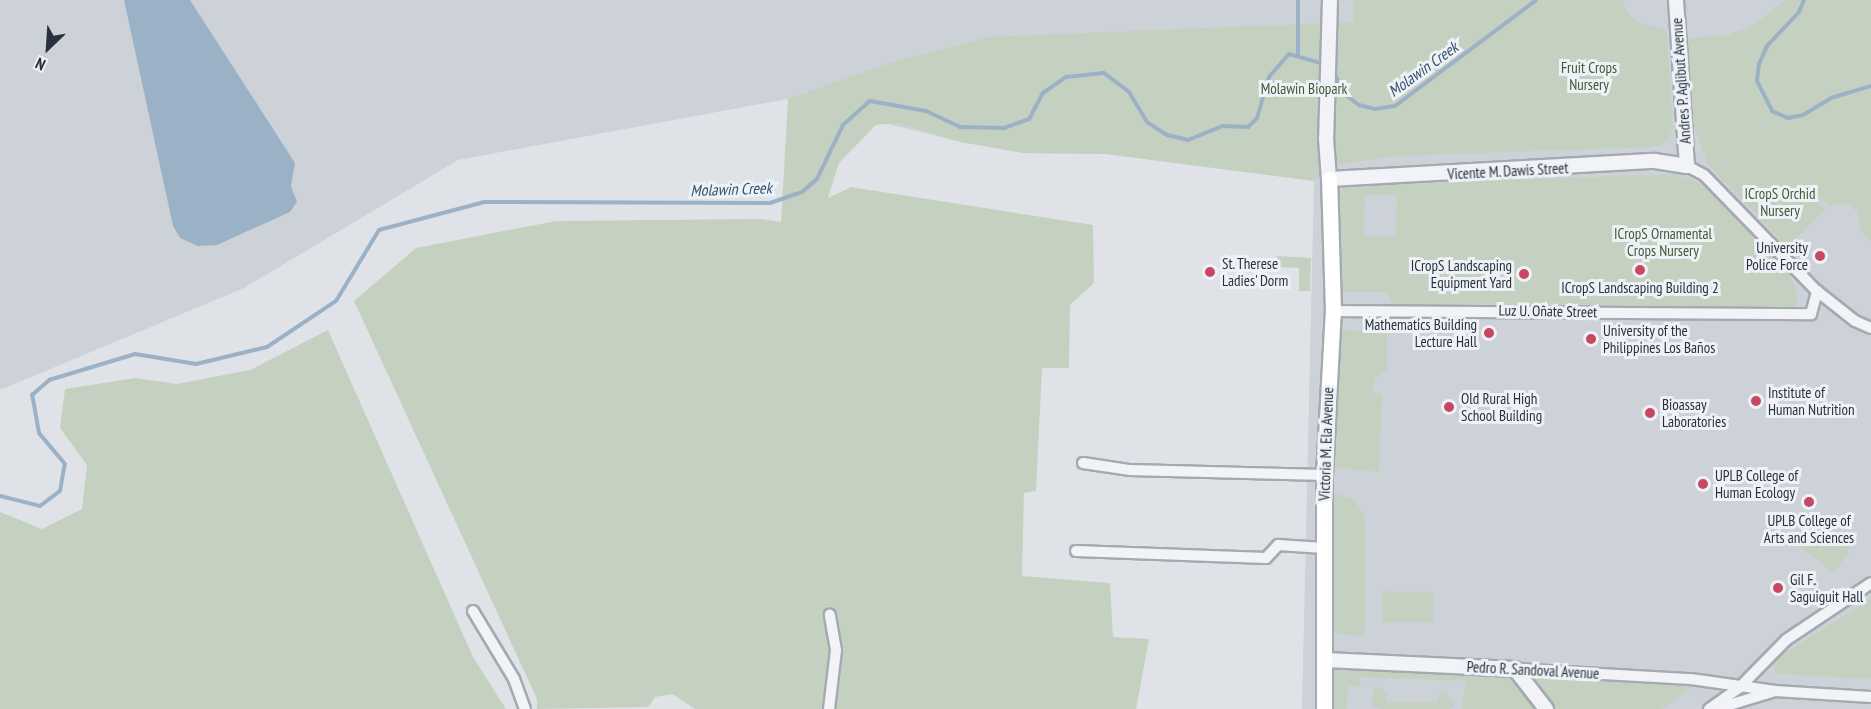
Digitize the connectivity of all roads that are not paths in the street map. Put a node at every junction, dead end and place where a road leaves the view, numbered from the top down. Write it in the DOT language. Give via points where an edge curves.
graph roads {
  1 [pos="1330,0"];
  2 [pos="1676,0"];
  3 [pos="1687,166"];
  4 [pos="1329,179"];
  5 [pos="1817,291"];
  6 [pos="1333,311"];
  7 [pos="1871,328"];
  8 [pos="1083,463"];
  9 [pos="1324,475"];
  10 [pos="1324,548"];
  11 [pos="1076,551"];
  12 [pos="1871,583"];
  13 [pos="473,610"];
  14 [pos="830,615"];
  15 [pos="1326,660"];
  16 [pos="1515,669"];
  17 [pos="1739,688"];
  18 [pos="1775,691"];
  19 [pos="1871,697"];
  20 [pos="525,709"];
  21 [pos="829,709"];
  22 [pos="1324,709"];
  23 [pos="1546,709"];
  24 [pos="1709,709"];
  25 [pos="1716,709"];
  1 -- 4 [label="street" via="1326,139"];
  2 -- 3 [label="street, Andres P. Aglibut Avenue"];
  3 -- 4 [label="street, Vicente M. Dawis Street" via="1655,161"];
  3 -- 5 [label="street, Andres P. Aglibut Avenue" via="1704,175"];
  4 -- 6 [label="main road, Victoria M. Ela Avenue"];
  5 -- 6 [label="street, Luz U. Oñate Street" via="1811,314"];
  5 -- 7 [label="street, Andres P. Aglibut Avenue" via="1855,321"];
  6 -- 9 [label="main road, Victoria M. Ela Avenue"];
  8 -- 9 [label="street" via="1130,470"];
  9 -- 10 [label="main road, Victoria M. Ela Avenue"];
  10 -- 11 [label="street" via="1278,545 1266,558"];
  10 -- 15 [label="main road, Victoria M. Ela Avenue"];
  12 -- 17 [label="street" via="1785,640"];
  13 -- 20 [label="street" via="514,679"];
  14 -- 21 [label="street" via="836,650"];
  15 -- 16 [label="street, Pedro R. Sandoval Avenue"];
  15 -- 22 [label="main road, Victoria M. Ela Avenue"];
  16 -- 17 [label="street, Pedro R. Sandoval Avenue" via="1691,680"];
  16 -- 23 [label="street"];
  17 -- 18 [label="street, Pedro R. Sandoval Avenue"];
  17 -- 24 [label="street"];
  18 -- 19 [label="street"];
  18 -- 25 [label="street"];
}
